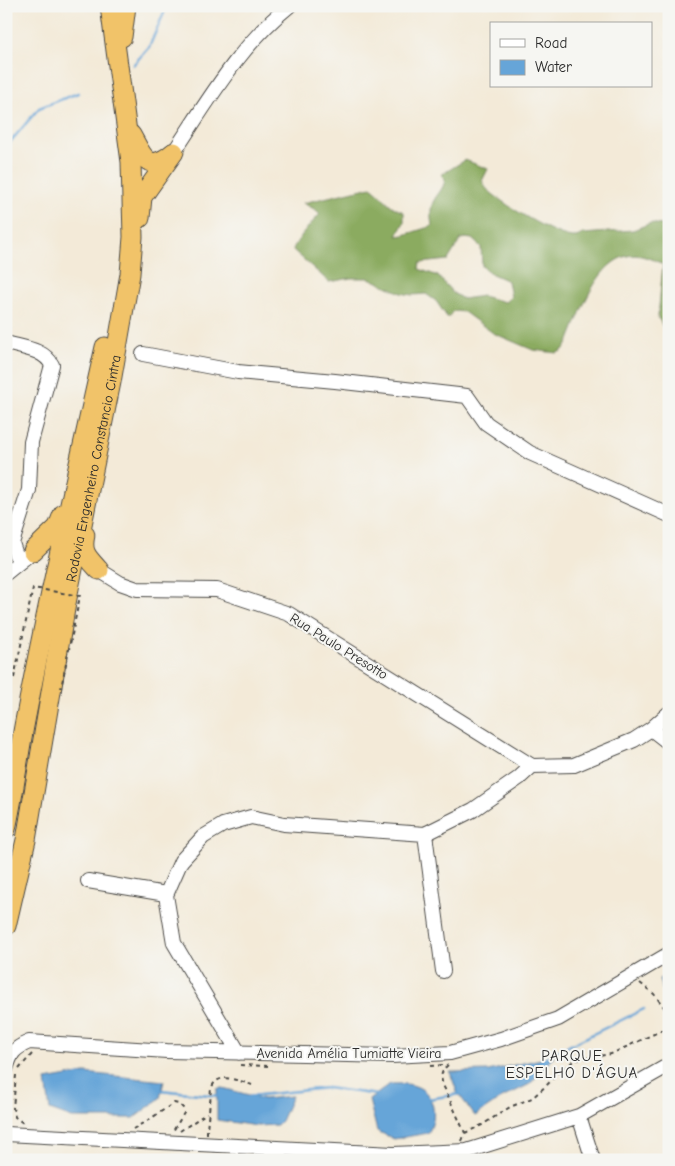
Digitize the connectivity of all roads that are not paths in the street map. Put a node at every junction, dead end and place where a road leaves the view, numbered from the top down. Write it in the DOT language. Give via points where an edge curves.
graph roads {
  1 [pos="97,6"];
  2 [pos="110,6"];
  3 [pos="126,6"];
  4 [pos="288,6"];
  5 [pos="120,71"];
  6 [pos="128,128"];
  7 [pos="174,152"];
  8 [pos="130,274"];
  9 [pos="6,343"];
  10 [pos="142,354"];
  11 [pos="78,464"];
  12 [pos="90,482"];
  13 [pos="669,515"];
  14 [pos="27,556"];
  15 [pos="99,570"];
  16 [pos="6,573"];
  17 [pos="58,601"];
  18 [pos="669,713"];
  19 [pos="651,729"];
  20 [pos="669,743"];
  21 [pos="532,766"];
  22 [pos="6,829"];
  23 [pos="425,834"];
  24 [pos="88,881"];
  25 [pos="166,894"];
  26 [pos="6,926"];
  27 [pos="669,954"];
  28 [pos="443,971"];
  29 [pos="239,1059"];
  30 [pos="669,1065"];
  31 [pos="6,1070"];
  32 [pos="579,1116"];
  33 [pos="6,1134"];
  34 [pos="293,1149"];
  35 [pos="308,1160"];
  36 [pos="593,1160"];
  1 -- 11 [label="highway, Rodovia Engenheiro Constancio Cintra" via="119,156 121,249 110,328"];
  2 -- 5 [label="highway, Rodovia Engenheiro Constancio Cintra"];
  3 -- 5 [label="highway"];
  4 -- 7 [label="street" via="247,47"];
  5 -- 6 [label="highway, Rodovia Engenheiro Constancio Cintra"];
  6 -- 7 [label="highway" via="143,156 153,163 161,162"];
  6 -- 8 [label="highway, Rodovia Engenheiro Constancio Cintra" via="133,237"];
  7 -- 8 [label="highway" via="142,197"];
  8 -- 12 [label="highway, Rodovia Engenheiro Constancio Cintra"];
  9 -- 14 [label="street" via="40,352 52,365 31,442 29,490 12,543 16,555"];
  10 -- 13 [label="street" via="238,372 467,396 486,422 530,453"];
  11 -- 14 [label="highway" via="58,527"];
  11 -- 17 [label="highway, Rodovia Engenheiro Constancio Cintra"];
  12 -- 15 [label="highway" via="87,530 82,546"];
  12 -- 17 [label="highway, Rodovia Engenheiro Constancio Cintra"];
  14 -- 16 [label="street"];
  14 -- 17 [label="highway" via="52,547"];
  15 -- 17 [label="highway" via="85,561 78,562"];
  15 -- 21 [label="street, Rua Paulo Presotto" via="120,584 137,590 217,590 289,614"];
  17 -- 22 [label="highway, Rodovia Engenheiro Constancio Cintra" via="25,723"];
  17 -- 26 [label="highway, Rodovia Engenheiro Constancio Cintra" via="26,840"];
  18 -- 19 [label="street"];
  19 -- 20 [label="street"];
  19 -- 21 [label="street" via="634,740 574,765"];
  21 -- 23 [label="street" via="473,810"];
  23 -- 25 [label="street" via="284,824 251,817 223,825 203,837 181,861"];
  23 -- 28 [label="street"];
  24 -- 25 [label="street"];
  25 -- 29 [label="street" via="174,943"];
  27 -- 29 [label="street, Avenida Amélia Tumiatte Vieira" via="558,1019 450,1052"];
  29 -- 31 [label="street, Avenida Amélia Tumiatte Vieira" via="29,1042 11,1054"];
  30 -- 32 [label="street"];
  32 -- 34 [label="street" via="467,1151 393,1154"];
  32 -- 36 [label="street"];
  33 -- 34 [label="street"];
  34 -- 35 [label="street"];
}
